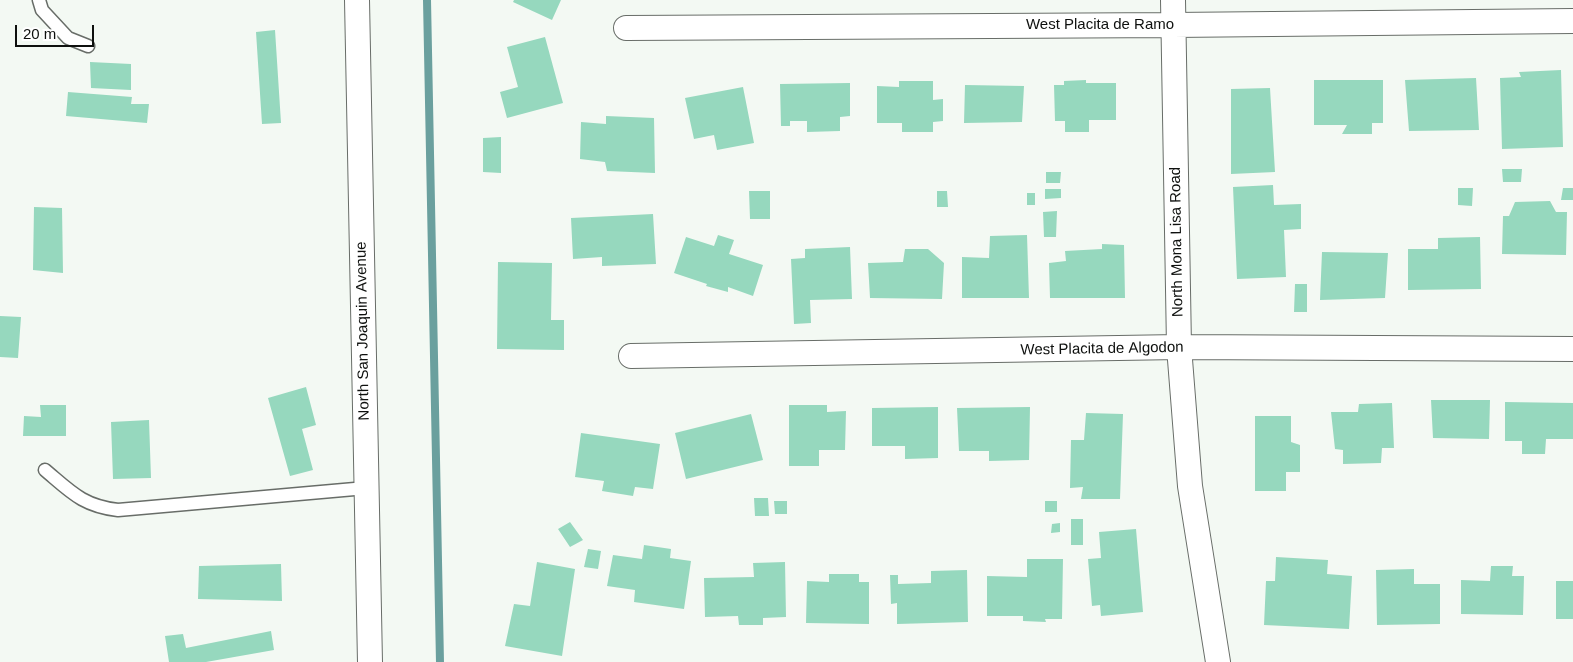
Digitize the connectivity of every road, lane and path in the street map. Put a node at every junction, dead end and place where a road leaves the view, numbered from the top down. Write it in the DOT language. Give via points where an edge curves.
graph roads {
  1 [pos="39,0"];
  2 [pos="357,0"];
  3 [pos="1173,0"];
  4 [pos="1573,21"];
  5 [pos="1173,25"];
  6 [pos="626,28"];
  7 [pos="88,46"];
  8 [pos="1179,347"];
  9 [pos="1573,349"];
  10 [pos="631,356"];
  11 [pos="45,470"];
  12 [pos="366,488"];
  13 [pos="370,662"];
  14 [pos="1218,662"];
  1 -- 7 [label="lane" via="42,10 68,38"];
  2 -- 12 [label="street, North San Joaquin Avenue"];
  3 -- 5 [label="street, North Mona Lisa Road"];
  4 -- 5 [label="street, West Placita de Ramo"];
  5 -- 6 [label="street, West Placita de Ramo"];
  5 -- 8 [label="street, North Mona Lisa Road"];
  8 -- 9 [label="street, West Placita de Algodon"];
  8 -- 10 [label="street, West Placita de Algodon"];
  8 -- 14 [label="street, North Mona Lisa Road" via="1190,486"];
  11 -- 12 [label="lane" via="78,498 100,508 118,510"];
  12 -- 13 [label="street, North San Joaquin Avenue"];
}
